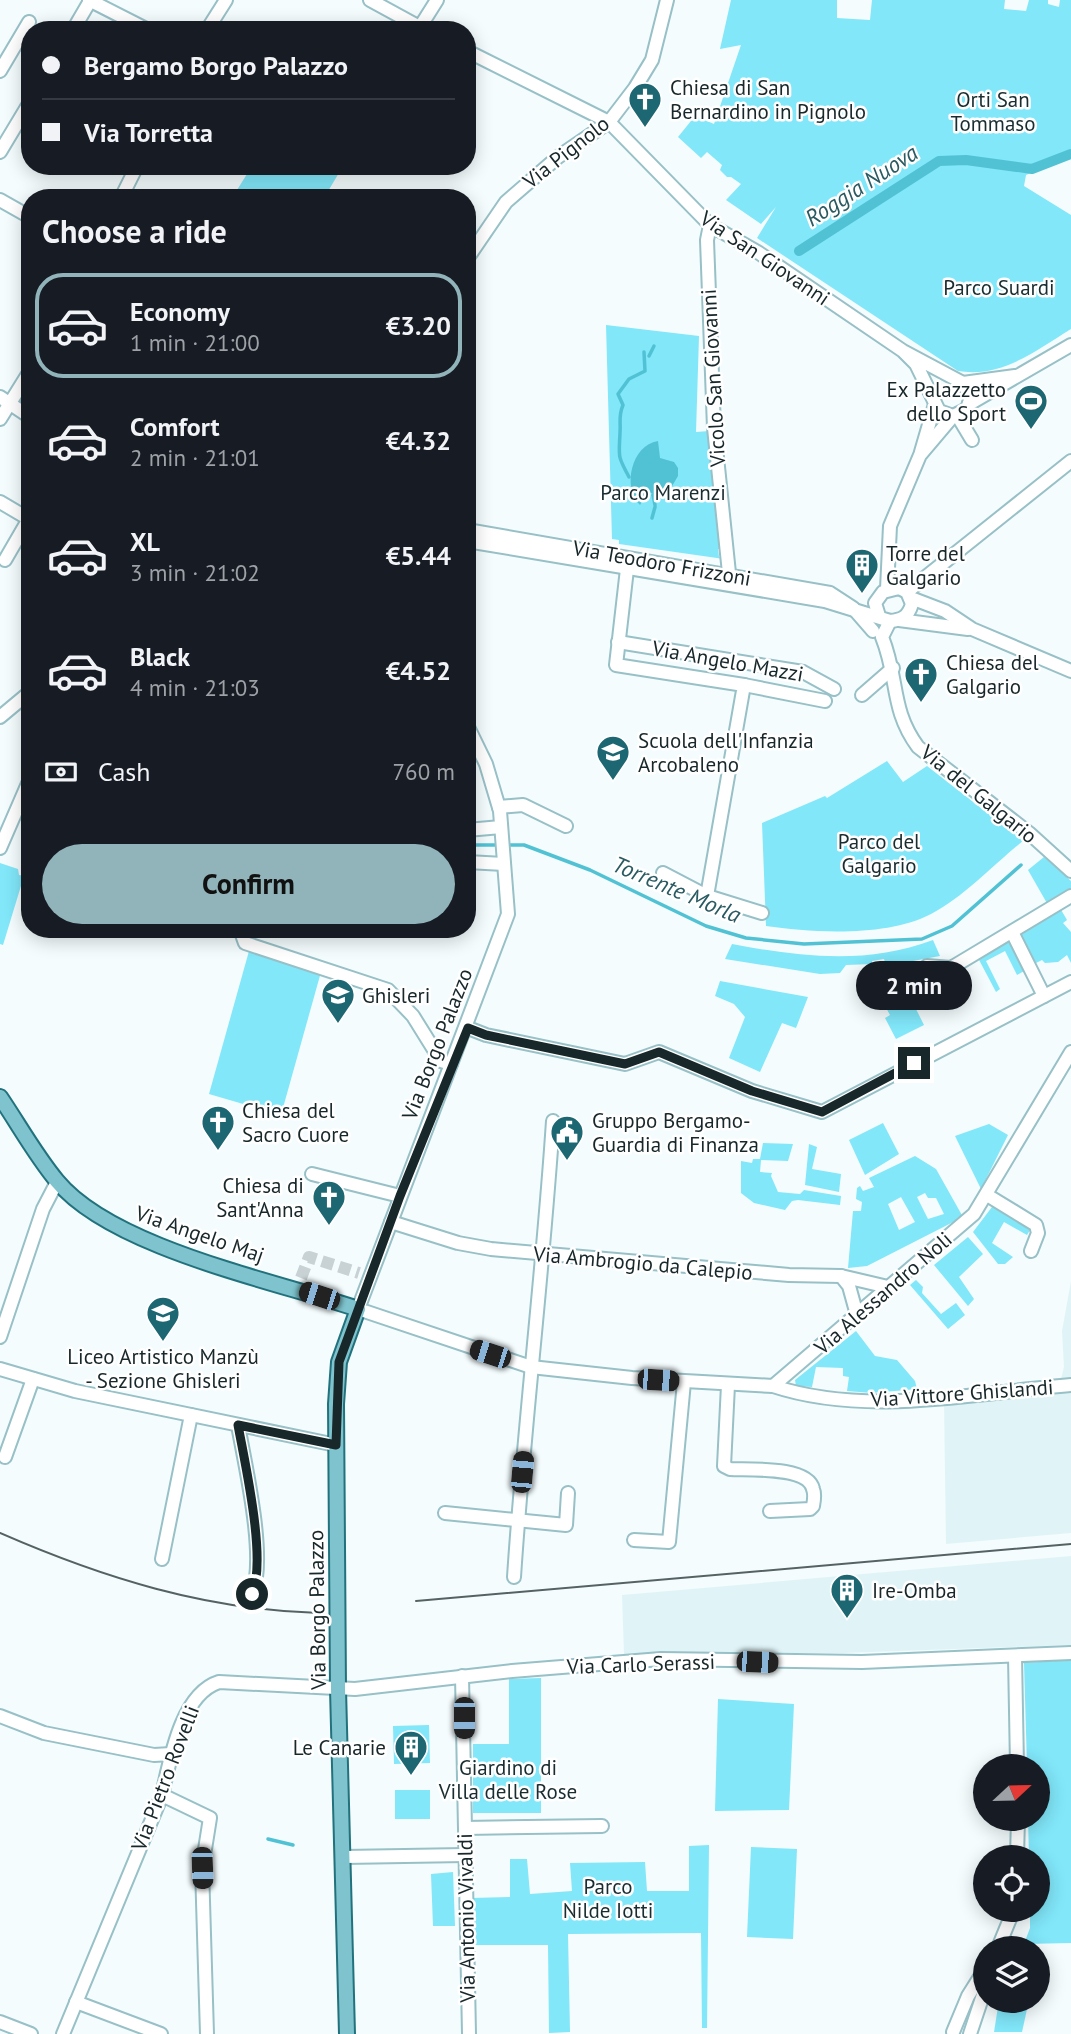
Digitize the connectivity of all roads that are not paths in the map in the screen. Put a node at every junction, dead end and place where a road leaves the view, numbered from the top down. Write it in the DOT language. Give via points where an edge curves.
graph roads {
  1 [pos="89,0"];
  2 [pos="226,0"];
  3 [pos="370,0"];
  4 [pos="437,0"];
  5 [pos="667,0"];
  6 [pos="78,21"];
  7 [pos="130,21"];
  8 [pos="213,21"];
  9 [pos="410,21"];
  10 [pos="426,21"];
  11 [pos="21,36"];
  12 [pos="476,56"];
  13 [pos="0,71"];
  14 [pos="21,118"];
  15 [pos="609,122"];
  16 [pos="1,152"];
  17 [pos="0,200"];
  18 [pos="21,212"];
  19 [pos="710,225"];
  20 [pos="476,245"];
  21 [pos="1071,345"];
  22 [pos="903,351"];
  23 [pos="1019,375"];
  24 [pos="21,381"];
  25 [pos="959,381"];
  26 [pos="5,400"];
  27 [pos="934,400"];
  28 [pos="969,404"];
  29 [pos="21,410"];
  30 [pos="955,416"];
  31 [pos="0,419"];
  32 [pos="972,440"];
  33 [pos="920,455"];
  34 [pos="1071,460"];
  35 [pos="0,502"];
  36 [pos="21,514"];
  37 [pos="476,531"];
  38 [pos="21,532"];
  39 [pos="476,543"];
  40 [pos="476,549"];
  41 [pos="888,550"];
  42 [pos="5,559"];
  43 [pos="626,572"];
  44 [pos="729,573"];
  45 [pos="887,589"];
  46 [pos="906,593"];
  47 [pos="876,601"];
  48 [pos="852,608"];
  49 [pos="889,619"];
  50 [pos="972,629"];
  51 [pos="873,631"];
  52 [pos="618,642"];
  53 [pos="893,668"];
  54 [pos="1071,671"];
  55 [pos="744,685"];
  56 [pos="834,689"];
  57 [pos="862,695"];
  58 [pos="21,700"];
  59 [pos="825,701"];
  60 [pos="0,717"];
  61 [pos="476,743"];
  62 [pos="21,801"];
  63 [pos="499,807"];
  64 [pos="16,813"];
  65 [pos="21,814"];
  66 [pos="566,826"];
  67 [pos="501,829"];
  68 [pos="476,830"];
  69 [pos="0,848"];
  70 [pos="503,861"];
  71 [pos="476,862"];
  72 [pos="1071,871"];
  73 [pos="663,873"];
  74 [pos="707,896"];
  75 [pos="1071,896"];
  76 [pos="762,913"];
  77 [pos="1012,932"];
  78 [pos="243,938"];
  79 [pos="927,966"];
  80 [pos="1071,982"];
  81 [pos="1044,996"];
  82 [pos="468,1028"];
  83 [pos="1071,1052"];
  84 [pos="451,1064"];
  85 [pos="0,1097"];
  86 [pos="553,1121"];
  87 [pos="312,1174"];
  88 [pos="57,1182"];
  89 [pos="987,1195"];
  90 [pos="400,1196"];
  91 [pos="391,1222"];
  92 [pos="1031,1251"];
  93 [pos="544,1255"];
  94 [pos="841,1276"];
  95 [pos="888,1286"];
  96 [pos="359,1309"];
  97 [pos="856,1315"];
  98 [pos="0,1337"];
  99 [pos="531,1367"];
  100 [pos="0,1369"];
  101 [pos="33,1379"];
  102 [pos="684,1382"];
  103 [pos="728,1385"];
  104 [pos="1071,1385"];
  105 [pos="773,1387"];
  106 [pos="191,1415"];
  107 [pos="238,1425"];
  108 [pos="336,1445"];
  109 [pos="5,1457"];
  110 [pos="568,1493"];
  111 [pos="770,1511"];
  112 [pos="445,1513"];
  113 [pos="518,1520"];
  114 [pos="634,1540"];
  115 [pos="162,1559"];
  116 [pos="514,1577"];
  117 [pos="252,1594"];
  118 [pos="1071,1653"];
  119 [pos="1015,1656"];
  120 [pos="462,1676"];
  121 [pos="338,1689"];
  122 [pos="0,1716"];
  123 [pos="171,1754"];
  124 [pos="1017,1754"];
  125 [pos="162,1796"];
  126 [pos="602,1826"];
  127 [pos="465,1828"];
  128 [pos="465,1855"];
  129 [pos="344,1857"];
  130 [pos="973,1988"];
  131 [pos="76,2002"];
  132 [pos="977,2013"];
  133 [pos="0,2022"];
  134 [pos="952,2033"];
  135 [pos="31,2034"];
  136 [pos="63,2034"];
  137 [pos="161,2034"];
  138 [pos="207,2034"];
  139 [pos="347,2034"];
  140 [pos="469,2034"];
  141 [pos="970,2034"];
  1 -- 6 [label="street"];
  1 -- 7 [label="street"];
  2 -- 8 [label="street"];
  3 -- 9 [label="street"];
  4 -- 10 [label="street"];
  5 -- 15 [label="street, Via Pignolo" via="652,60"];
  11 -- 13 [label="street"];
  12 -- 15 [label="street, Via San Giovanni"];
  14 -- 16 [label="street"];
  15 -- 19 [label="street, Via San Giovanni"];
  15 -- 20 [label="street, Via Pignolo" via="558,156 515,193"];
  17 -- 18 [label="street"];
  19 -- 22 [label="street, Via San Giovanni"];
  19 -- 44 [label="street, Vicolo San Giovanni" via="706,240 714,428"];
  21 -- 23 [label="street"];
  22 -- 25 [label="street, Via San Giovanni"];
  22 -- 27 [label="street, Via San Giovanni" via="916,364"];
  23 -- 25 [label="street"];
  23 -- 28 [label="street"];
  24 -- 26 [label="street"];
  25 -- 27 [label="street" via="940,384"];
  25 -- 28 [label="street" via="970,393"];
  26 -- 29 [label="street"];
  26 -- 31 [label="street"];
  27 -- 30 [label="street, Via San Giovanni" via="942,413"];
  27 -- 33 [label="street"];
  28 -- 30 [label="street"];
  30 -- 32 [label="street"];
  30 -- 33 [label="street"];
  33 -- 41 [label="street" via="890,526"];
  34 -- 46 [label="street"];
  35 -- 36 [label="street"];
  37 -- 44 [label="street, Via Teodoro Frizzoni"];
  38 -- 42 [label="street"];
  39 -- 43 [label="street, Via Teodoro Frizzoni"];
  40 -- 43 [label="street, Via Teodoro Frizzoni"];
  41 -- 45 [label="street"];
  41 -- 46 [label="street"];
  43 -- 48 [label="street, Via Teodoro Frizzoni"];
  43 -- 52 [label="street, Via Angelo Mazzi"];
  44 -- 48 [label="street, Via Teodoro Frizzoni" via="830,593"];
  45 -- 46 [label="street"];
  45 -- 47 [label="street"];
  46 -- 49 [label="street" via="910,611"];
  46 -- 50 [label="street"];
  47 -- 48 [label="street, Via Teodoro Frizzoni"];
  47 -- 49 [label="street"];
  48 -- 49 [label="street, Via Teodoro Frizzoni"];
  48 -- 51 [label="street, Via del Galgario"];
  49 -- 50 [label="street, Via Teodoro Frizzoni"];
  49 -- 51 [label="street"];
  49 -- 53 [label="street, Via del Galgario" via="882,637"];
  50 -- 54 [label="street"];
  51 -- 53 [label="street, Via del Galgario" via="878,649"];
  52 -- 55 [label="street, Via Angelo Mazzi" via="616,665"];
  52 -- 56 [label="street, Via Angelo Mazzi" via="803,672"];
  53 -- 57 [label="street"];
  53 -- 72 [label="street, Via del Galgario" via="901,723 918,747"];
  55 -- 59 [label="street, Via Angelo Mazzi"];
  55 -- 74 [label="street, Via Angelo Mazzi"];
  58 -- 60 [label="street"];
  61 -- 63 [label="street, Via Borgo Palazzo"];
  62 -- 64 [label="street"];
  63 -- 66 [label="street" via="523,805"];
  63 -- 67 [label="street, Via Borgo Palazzo"];
  64 -- 65 [label="street"];
  64 -- 69 [label="street"];
  67 -- 68 [label="street"];
  67 -- 70 [label="street, Via Borgo Palazzo"];
  70 -- 71 [label="street"];
  70 -- 82 [label="street, Via Borgo Palazzo" via="508,914"];
  73 -- 74 [label="street"];
  74 -- 76 [label="street"];
  75 -- 77 [label="street"];
  77 -- 79 [label="street" via="951,968"];
  77 -- 81 [label="street"];
  78 -- 84 [label="street" via="245,943 388,990 413,1016 440,1061"];
  80 -- 81 [label="street"];
  81 -- 82 [label="street" via="822,1112 752,1091 659,1052 625,1064"];
  82 -- 84 [label="street, Via Borgo Palazzo"];
  83 -- 89 [label="street, Via Alessandro Noli"];
  84 -- 90 [label="street, Via Borgo Palazzo"];
  85 -- 88 [label="main road, Via Angelo Maj"];
  86 -- 93 [label="street"];
  87 -- 90 [label="street"];
  88 -- 96 [label="main road, Via Angelo Maj" via="80,1204 117,1227 159,1245"];
  88 -- 98 [label="street" via="43,1209"];
  89 -- 92 [label="street" via="1036,1225"];
  89 -- 95 [label="street, Via Alessandro Noli" via="974,1214"];
  90 -- 91 [label="street, Via Borgo Palazzo"];
  91 -- 93 [label="street, Via Ambrogio da Calepio" via="446,1239"];
  91 -- 96 [label="street, Via Borgo Palazzo"];
  93 -- 94 [label="street, Via Ambrogio da Calepio"];
  93 -- 99 [label="street"];
  94 -- 95 [label="street, Via Ambrogio da Calepio"];
  94 -- 97 [label="street" via="849,1286"];
  95 -- 97 [label="street, Via Alessandro Noli"];
  96 -- 99 [label="street, Via Vittore Ghislandi"];
  96 -- 108 [label="main road, Via Borgo Palazzo" via="339,1362"];
  97 -- 105 [label="street, Via Alessandro Noli"];
  99 -- 102 [label="street, Via Vittore Ghislandi"];
  99 -- 113 [label="street"];
  100 -- 101 [label="street"];
  101 -- 106 [label="street"];
  101 -- 109 [label="street"];
  102 -- 103 [label="street, Via Vittore Ghislandi"];
  102 -- 114 [label="street" via="669,1542"];
  103 -- 105 [label="street, Via Vittore Ghislandi"];
  103 -- 111 [label="street" via="724,1466 799,1473 814,1489 810,1509"];
  104 -- 105 [label="street, Via Vittore Ghislandi" via="886,1402 797,1394"];
  106 -- 107 [label="street"];
  106 -- 115 [label="street"];
  107 -- 108 [label="street"];
  107 -- 117 [label="street" via="256,1542"];
  108 -- 121 [label="main road, Via Borgo Palazzo"];
  110 -- 113 [label="street" via="566,1525"];
  112 -- 113 [label="street"];
  113 -- 116 [label="street"];
  118 -- 119 [label="street, Via Carlo Serassi"];
  119 -- 120 [label="street, Via Carlo Serassi" via="854,1662 661,1660"];
  119 -- 124 [label="street"];
  120 -- 121 [label="street, Via Carlo Serassi"];
  120 -- 127 [label="street, Via Antonio Vivaldi"];
  121 -- 123 [label="street, Via Pietro Rovelli" via="208,1685 198,1693"];
  121 -- 129 [label="main road, Via Borgo Palazzo"];
  122 -- 123 [label="street" via="44,1733 154,1755"];
  123 -- 125 [label="street, Via Pietro Rovelli"];
  125 -- 131 [label="street, Via Pietro Rovelli"];
  125 -- 138 [label="street" via="210,1819 202,1868"];
  126 -- 127 [label="street"];
  127 -- 128 [label="street, Via Antonio Vivaldi"];
  128 -- 129 [label="street"];
  128 -- 140 [label="street, Via Antonio Vivaldi"];
  129 -- 139 [label="main road, Via Borgo Palazzo"];
  130 -- 134 [label="street"];
  131 -- 136 [label="street, Via Pietro Rovelli"];
  131 -- 137 [label="street"];
  132 -- 141 [label="street"];
  133 -- 135 [label="street"];
  134 -- 141 [label="street"];
}
